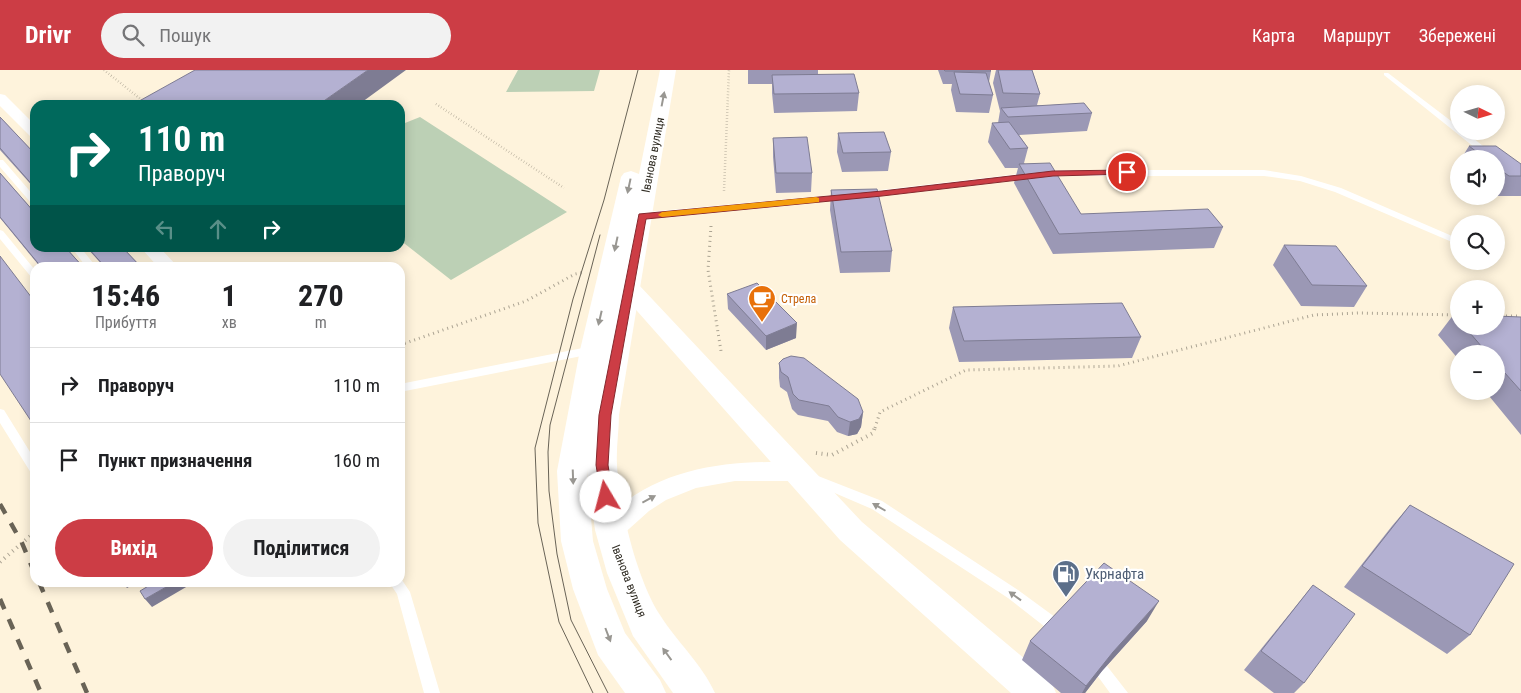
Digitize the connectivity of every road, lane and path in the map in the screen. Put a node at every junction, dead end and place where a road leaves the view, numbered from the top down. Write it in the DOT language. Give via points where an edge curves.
graph roads {
  1 [pos="104,70"];
  2 [pos="654,70"];
  3 [pos="668,70"];
  4 [pos="728,70"];
  5 [pos="1386,74"];
  6 [pos="0,98"];
  7 [pos="142,100"];
  8 [pos="436,104"];
  9 [pos="30,128"];
  10 [pos="1482,150"];
  11 [pos="0,162"];
  12 [pos="564,188"];
  13 [pos="30,196"];
  14 [pos="712,211"];
  15 [pos="632,217"];
  16 [pos="0,233"];
  17 [pos="1450,238"];
  18 [pos="79,252"];
  19 [pos="154,252"];
  20 [pos="88,262"];
  21 [pos="164,262"];
  22 [pos="30,270"];
  23 [pos="620,280"];
  24 [pos="1450,315"];
  25 [pos="1505,316"];
  26 [pos="1521,316"];
  27 [pos="405,343"];
  28 [pos="593,350"];
  29 [pos="721,353"];
  30 [pos="405,387"];
  31 [pos="0,413"];
  32 [pos="30,462"];
  33 [pos="805,462"];
  34 [pos="611,530"];
  35 [pos="30,536"];
  36 [pos="0,562"];
  37 [pos="400,587"];
  38 [pos="1054,625"];
  39 [pos="1102,671"];
  40 [pos="432,693"];
  41 [pos="647,693"];
  42 [pos="696,693"];
  43 [pos="1038,693"];
  44 [pos="1120,693"];
  1 -- 7 [label="path"];
  2 -- 15 [label="main road, Іванова вулиця, one-way"];
  15 -- 3 [label="main road, Іванова вулиця, one-way"];
  4 -- 14 [label="path" via="724,194"];
  5 -- 10 [label="lane"];
  6 -- 9 [label="street"];
  8 -- 12 [label="path"];
  11 -- 13 [label="lane"];
  14 -- 15 [label="lane"];
  14 -- 17 [label="lane" via="1053,173 1264,174 1301,179 1338,190"];
  14 -- 29 [label="path" via="708,270"];
  15 -- 23 [label="main road, Іванова вулиця"];
  16 -- 22 [label="lane"];
  18 -- 20 [label="lane"];
  19 -- 21 [label="street"];
  23 -- 27 [label="path" via="575,274 526,301"];
  23 -- 28 [label="main road, Іванова вулиця, one-way"];
  23 -- 33 [label="street"];
  23 -- 34 [label="main road, Іванова вулиця" via="602,465"];
  24 -- 33 [label="path" via="1314,315 1118,366 966,370 880,412 873,432 832,455"];
  25 -- 26 [label="path"];
  28 -- 30 [label="lane"];
  28 -- 41 [label="main road, Іванова вулиця, one-way" via="572,471 576,541 611,643"];
  31 -- 32 [label="lane"];
  34 -- 33 [label="street, one-way" via="641,504 674,486 718,473"];
  38 -- 33 [label="lane, one-way" via="1013,594 878,505"];
  33 -- 43 [label="street" via="851,531"];
  42 -- 34 [label="main road, Іванова вулиця, one-way" via="646,625 624,573"];
  35 -- 36 [label="path"];
  37 -- 40 [label="lane"];
  39 -- 44 [label="lane"];
}
